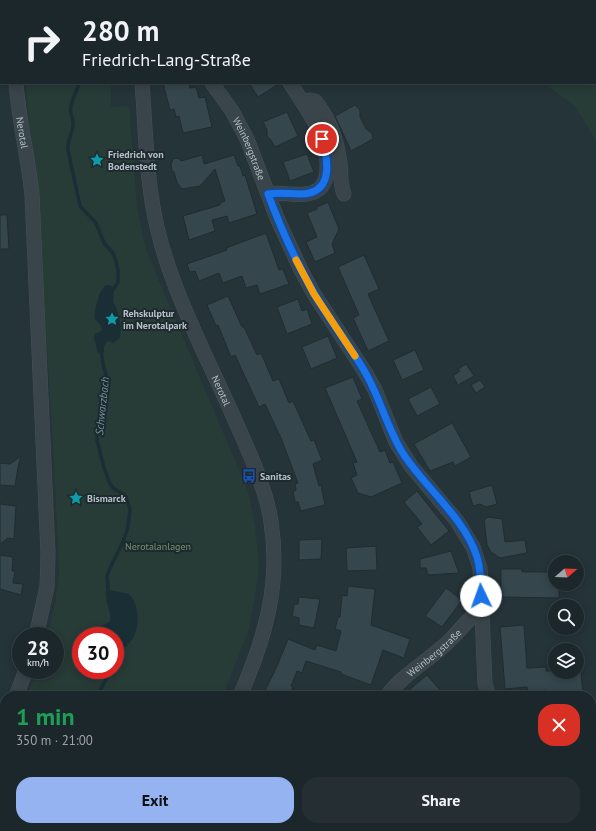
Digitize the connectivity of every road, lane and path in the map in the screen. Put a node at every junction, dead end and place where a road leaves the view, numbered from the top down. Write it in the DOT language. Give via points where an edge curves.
graph roads {
  1 [pos="16,84"];
  2 [pos="142,84"];
  3 [pos="213,84"];
  4 [pos="291,84"];
  5 [pos="303,103"];
  6 [pos="268,194"];
  7 [pos="344,194"];
  8 [pos="482,610"];
  9 [pos="38,627"];
  10 [pos="23,679"];
  11 [pos="18,691"];
  12 [pos="242,691"];
  13 [pos="391,691"];
  14 [pos="487,691"];
  1 -- 9 [label="street, Nerotal" via="32,194 48,553 47,587"];
  2 -- 12 [label="street, Nerotal" via="152,198 162,248 184,308 256,469 271,522 274,565 270,610 257,654"];
  3 -- 6 [label="street, Weinbergstraße" via="240,124"];
  4 -- 5 [label="street"];
  5 -- 6 [label="street" via="326,150 327,167 323,185 307,194"];
  5 -- 7 [label="street" via="315,101 334,133"];
  6 -- 8 [label="street, Weinbergstraße" via="301,270 365,372 399,446 411,466 457,521 473,547 480,568"];
  8 -- 13 [label="street, Weinbergstraße" via="472,616 450,641 401,680"];
  8 -- 14 [label="street"];
  10 -- 11 [label="street"];
}
